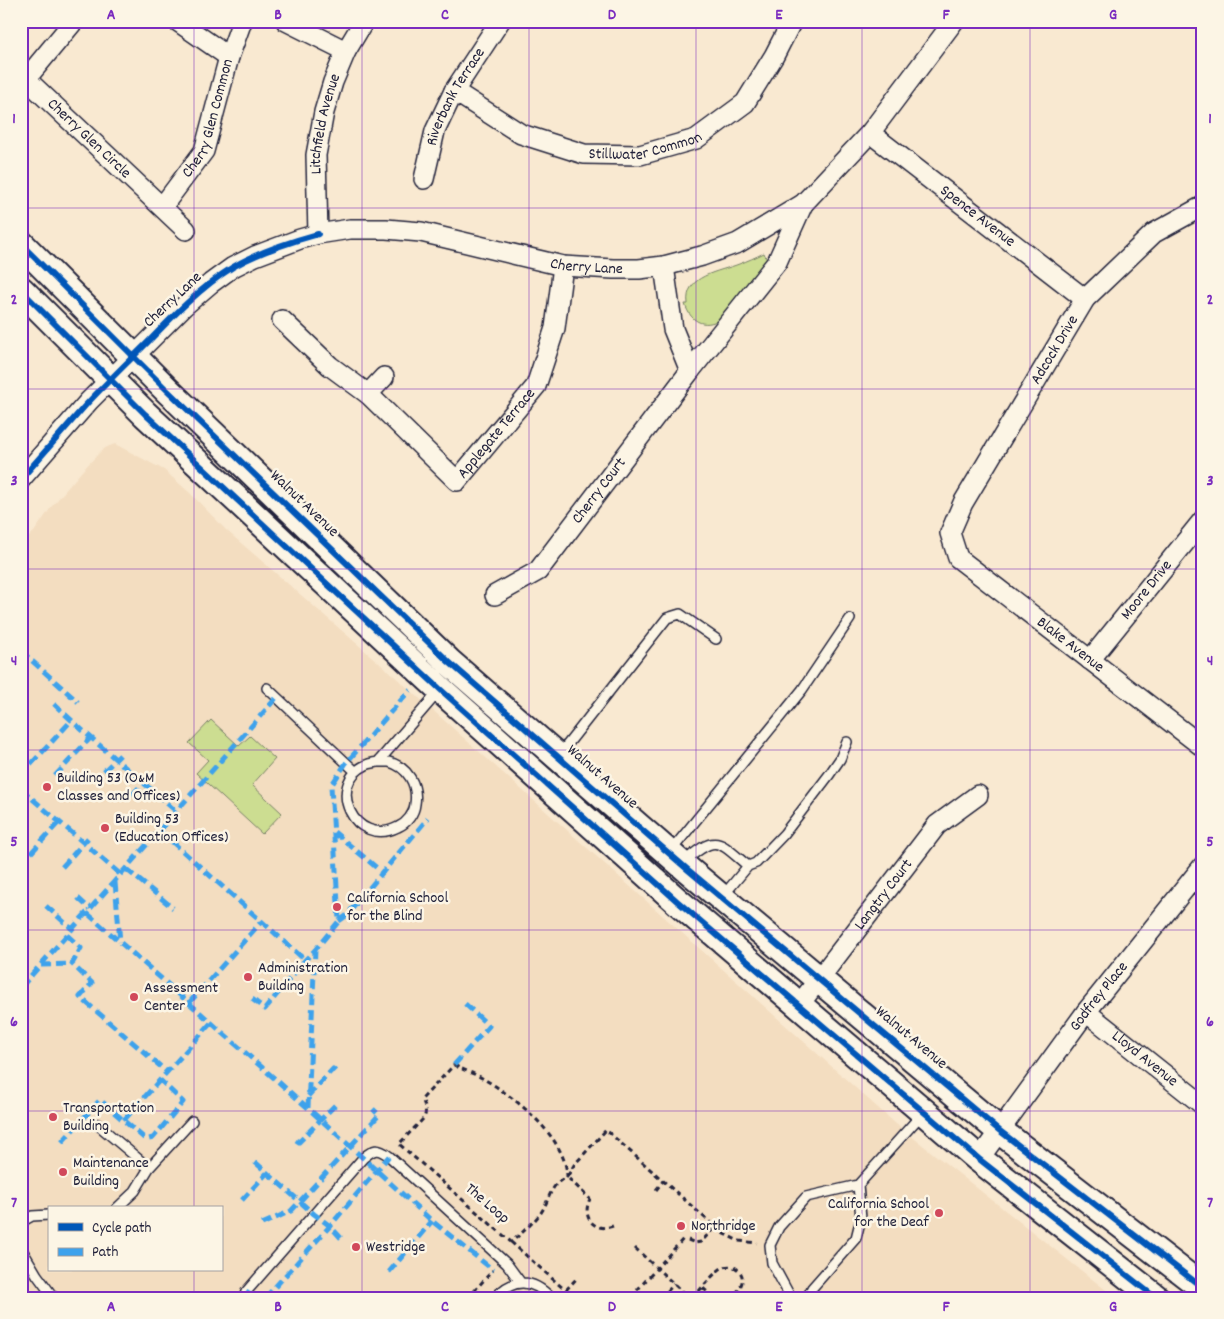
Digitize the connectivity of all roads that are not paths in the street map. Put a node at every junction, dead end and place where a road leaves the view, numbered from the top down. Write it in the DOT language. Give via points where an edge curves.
graph roads {
  1 [pos="74,21"];
  2 [pos="177,21"];
  3 [pos="242,21"];
  4 [pos="286,21"];
  5 [pos="364,21"];
  6 [pos="500,21"];
  7 [pos="792,21"];
  8 [pos="954,21"];
  9 [pos="346,51"];
  10 [pos="229,57"];
  11 [pos="454,91"];
  12 [pos="870,133"];
  13 [pos="424,179"];
  14 [pos="803,204"];
  15 [pos="1203,206"];
  16 [pos="162,207"];
  17 [pos="186,230"];
  18 [pos="318,234"];
  19 [pos="21,244"];
  20 [pos="563,266"];
  21 [pos="664,266"];
  22 [pos="21,290"];
  23 [pos="1085,299"];
  24 [pos="282,320"];
  25 [pos="133,357"];
  26 [pos="690,370"];
  27 [pos="384,377"];
  28 [pos="111,379"];
  29 [pos="368,394"];
  30 [pos="21,479"];
  31 [pos="1203,520"];
  32 [pos="950,533"];
  33 [pos="495,595"];
  34 [pos="850,620"];
  35 [pos="716,639"];
  36 [pos="1090,660"];
  37 [pos="450,680"];
  38 [pos="267,688"];
  39 [pos="847,742"];
  40 [pos="1203,747"];
  41 [pos="558,756"];
  42 [pos="378,762"];
  43 [pos="356,772"];
  44 [pos="978,795"];
  45 [pos="676,859"];
  46 [pos="748,866"];
  47 [pos="1203,866"];
  48 [pos="722,898"];
  49 [pos="819,979"];
  50 [pos="799,1005"];
  51 [pos="1086,1012"];
  52 [pos="1203,1106"];
  53 [pos="924,1112"];
  54 [pos="192,1120"];
  55 [pos="97,1124"];
  56 [pos="1000,1131"];
  57 [pos="979,1159"];
  58 [pos="150,1168"];
  59 [pos="858,1185"];
  60 [pos="118,1206"];
  61 [pos="48,1214"];
  62 [pos="21,1222"];
  63 [pos="21,1248"];
  64 [pos="521,1283"];
  65 [pos="1203,1288"];
  66 [pos="54,1298"];
  67 [pos="244,1298"];
  68 [pos="495,1298"];
  69 [pos="551,1298"];
  70 [pos="791,1298"];
  71 [pos="807,1298"];
  72 [pos="1156,1298"];
  1 -- 16 [label="street, Cherry Glen Circle" via="26,79"];
  2 -- 10 [label="street"];
  3 -- 10 [label="street, Cherry Glen Common"];
  4 -- 9 [label="street"];
  5 -- 9 [label="street, Litchfield Avenue"];
  6 -- 11 [label="street, Riverbank Terrace"];
  7 -- 11 [label="street, Stillwater Common" via="745,103 696,139 640,155 584,154 521,134"];
  8 -- 12 [label="street, Cherry Lane"];
  9 -- 18 [label="street, Litchfield Avenue" via="324,112 316,155"];
  10 -- 16 [label="street, Cherry Glen Common" via="204,152"];
  11 -- 13 [label="street, Riverbank Terrace" via="435,131"];
  12 -- 14 [label="street, Cherry Lane"];
  12 -- 23 [label="street, Spence Avenue"];
  14 -- 21 [label="street, Cherry Lane" via="738,243"];
  14 -- 26 [label="street, Cherry Court" via="777,262"];
  15 -- 23 [label="street, Adcock Drive" via="1154,233"];
  16 -- 17 [label="street, Cherry Glen Circle"];
  18 -- 20 [label="street, Cherry Lane" via="350,229 421,232"];
  18 -- 25 [label="street, Cherry Lane" via="233,267 182,307"];
  19 -- 25 [label="main road, Walnut Avenue"];
  20 -- 21 [label="street, Cherry Lane" via="613,269"];
  20 -- 29 [label="street, Applegate Terrace" via="555,328 536,386 458,481"];
  21 -- 26 [label="street" via="673,329"];
  22 -- 28 [label="main road, Walnut Avenue"];
  23 -- 32 [label="street, Adcock Drive" via="963,503"];
  24 -- 29 [label="street, Applegate Terrace" via="330,366"];
  25 -- 28 [label="street, Cherry Lane"];
  25 -- 37 [label="main road, Walnut Avenue"];
  26 -- 33 [label="street, Cherry Court" via="538,570"];
  27 -- 29 [label="street"];
  28 -- 30 [label="street, Cherry Lane"];
  28 -- 37 [label="main road, Walnut Avenue" via="145,414"];
  31 -- 36 [label="street, Moore Drive"];
  32 -- 36 [label="street, Blake Avenue" via="958,558"];
  34 -- 45 [label="lane" via="802,690 720,792"];
  35 -- 41 [label="lane" via="680,614 667,618"];
  36 -- 40 [label="street, Blake Avenue"];
  37 -- 41 [label="main road, Walnut Avenue"];
  37 -- 42 [label="lane"];
  37 -- 50 [label="main road, Walnut Avenue" via="677,901"];
  38 -- 43 [label="lane"];
  39 -- 46 [label="lane" via="840,760 784,834"];
  41 -- 45 [label="main road, Walnut Avenue"];
  42 -- 43 [label="lane"];
  42 -- 43 [label="lane" via="400,767 414,784 415,806 410,817 392,830 369,830 351,815 346,793"];
  44 -- 49 [label="street, Langtry Court" via="937,825"];
  45 -- 46 [label="lane" via="715,843 723,845"];
  45 -- 48 [label="main road, Walnut Avenue"];
  46 -- 48 [label="lane"];
  47 -- 51 [label="street, Godfrey Place"];
  48 -- 49 [label="main road, Walnut Avenue"];
  49 -- 50 [label="street, Langtry Court"];
  49 -- 56 [label="main road, Walnut Avenue"];
  50 -- 53 [label="main road, Walnut Avenue"];
  51 -- 52 [label="street, Lloyd Avenue"];
  51 -- 56 [label="street, Godfrey Place"];
  53 -- 57 [label="main road, Walnut Avenue"];
  53 -- 59 [label="lane"];
  54 -- 58 [label="lane"];
  55 -- 58 [label="lane"];
  56 -- 57 [label="street, Godfrey Place"];
  56 -- 65 [label="main road, Walnut Avenue"];
  57 -- 72 [label="main road, Walnut Avenue"];
  58 -- 60 [label="lane" via="136,1191"];
  59 -- 70 [label="lane" via="806,1196 779,1226 770,1245 772,1263"];
  59 -- 71 [label="lane" via="861,1218 856,1238"];
  61 -- 62 [label="lane" via="32,1216"];
  63 -- 66 [label="lane"];
  64 -- 67 [label="lane" via="508,1264 389,1156 381,1150 372,1150"];
  64 -- 68 [label="lane" via="510,1285"];
  64 -- 69 [label="lane" via="543,1289"];
}
